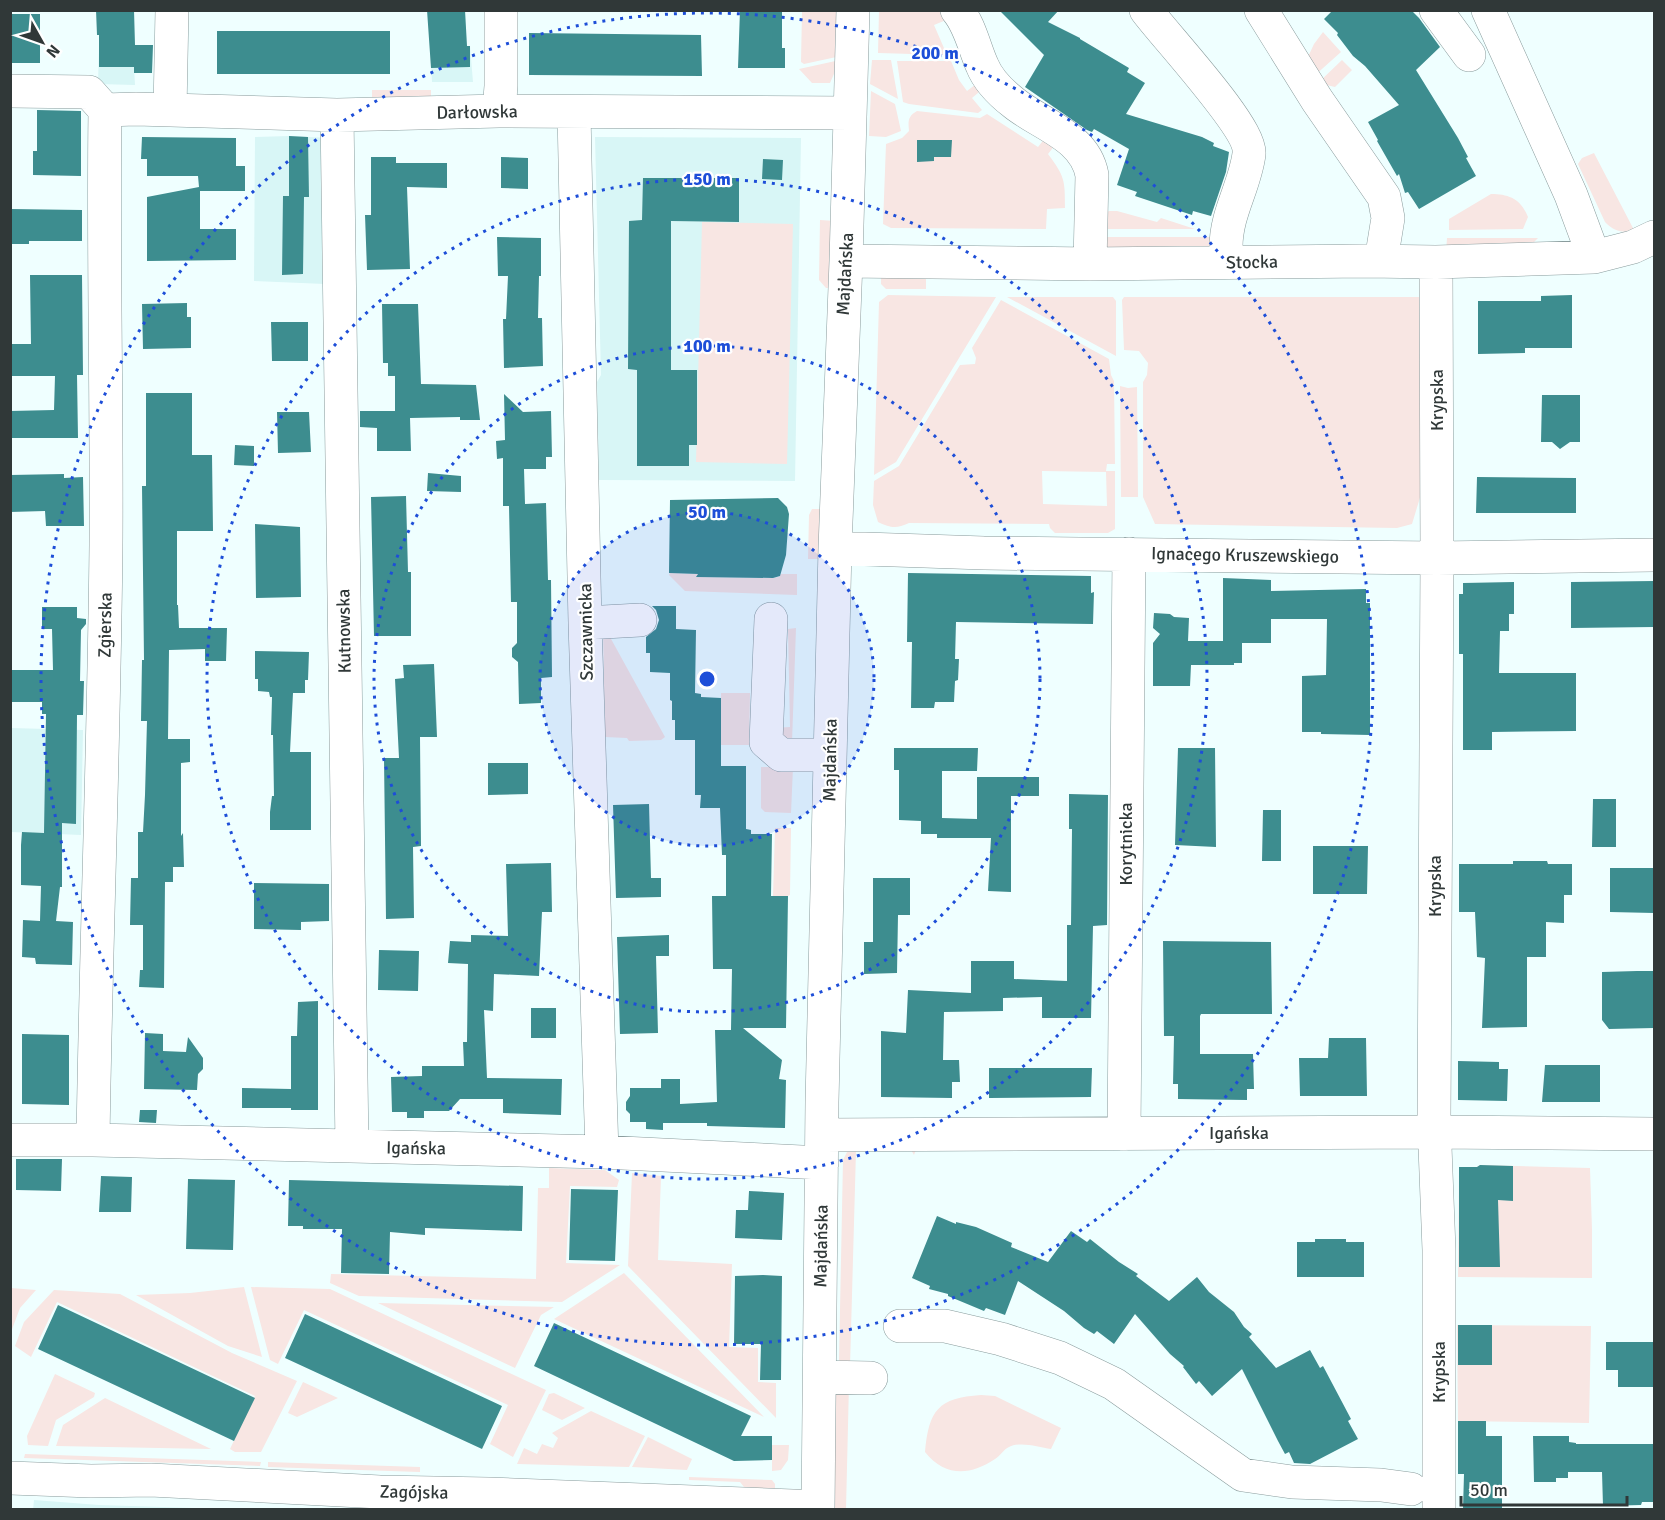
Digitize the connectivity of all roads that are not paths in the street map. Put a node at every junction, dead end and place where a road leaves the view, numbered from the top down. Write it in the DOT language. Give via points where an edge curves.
graph roads {
  1 [pos="172,10"];
  2 [pos="501,10"];
  3 [pos="853,10"];
  4 [pos="957,10"];
  5 [pos="1146,10"];
  6 [pos="1262,10"];
  7 [pos="1436,10"];
  8 [pos="1488,10"];
  9 [pos="1469,55"];
  10 [pos="10,91"];
  11 [pos="105,110"];
  12 [pos="170,110"];
  13 [pos="499,111"];
  14 [pos="574,113"];
  15 [pos="850,113"];
  16 [pos="337,116"];
  17 [pos="1654,237"];
  18 [pos="1226,247"];
  19 [pos="1594,257"];
  20 [pos="846,261"];
  21 [pos="1381,261"];
  22 [pos="1436,262"];
  23 [pos="1090,264"];
  24 [pos="835,549"];
  25 [pos="1129,554"];
  26 [pos="1654,555"];
  27 [pos="1437,558"];
  28 [pos="771,619"];
  29 [pos="640,620"];
  30 [pos="585,623"];
  31 [pos="830,755"];
  32 [pos="1434,1132"];
  33 [pos="1124,1134"];
  34 [pos="1654,1134"];
  35 [pos="10,1140"];
  36 [pos="93,1140"];
  37 [pos="352,1146"];
  38 [pos="822,1149"];
  39 [pos="602,1152"];
  40 [pos="900,1326"];
  41 [pos="820,1377"];
  42 [pos="870,1378"];
  43 [pos="10,1478"];
  44 [pos="1411,1489"];
  45 [pos="818,1508"];
  46 [pos="1439,1509"];
  1 -- 12 [label="street"];
  2 -- 13 [label="street"];
  3 -- 15 [label="street, Majdańska"];
  4 -- 23 [label="street" via="982,66 1000,91 1077,145 1091,166"];
  5 -- 18 [label="street" via="1233,117 1249,145 1229,218"];
  6 -- 21 [label="street" via="1317,100 1384,196 1388,218"];
  7 -- 9 [label="street"];
  8 -- 19 [label="street" via="1571,195"];
  10 -- 11 [label="street" via="89,92"];
  11 -- 12 [label="street, Darłowska"];
  11 -- 36 [label="street, Zgierska" via="104,739"];
  12 -- 16 [label="street, Darłowska"];
  13 -- 14 [label="street, Darłowska"];
  13 -- 16 [label="street, Darłowska"];
  14 -- 15 [label="street, Darłowska"];
  14 -- 30 [label="street, Szczawnicka"];
  15 -- 20 [label="street, Majdańska"];
  16 -- 37 [label="street, Kutnowska"];
  17 -- 19 [label="street, Stocka"];
  19 -- 22 [label="street, Stocka"];
  20 -- 23 [label="street, Stocka"];
  20 -- 24 [label="street, Majdańska"];
  21 -- 22 [label="street, Stocka"];
  21 -- 23 [label="street, Stocka"];
  22 -- 27 [label="street, Krypska"];
  24 -- 25 [label="street, Ignacego Kruszewskiego"];
  24 -- 31 [label="street, Majdańska"];
  25 -- 27 [label="street, Ignacego Kruszewskiego"];
  25 -- 33 [label="street, Korytnicka"];
  26 -- 27 [label="street, Ignacego Kruszewskiego"];
  27 -- 32 [label="street, Krypska"];
  28 -- 31 [label="street" via="766,742 781,755"];
  29 -- 30 [label="street"];
  30 -- 39 [label="street, Szczawnicka"];
  31 -- 38 [label="street, Majdańska"];
  32 -- 33 [label="street, Igańska"];
  32 -- 34 [label="street, Igańska"];
  32 -- 46 [label="street, Krypska" via="1439,1250"];
  33 -- 38 [label="street, Igańska"];
  35 -- 36 [label="street, Igańska"];
  36 -- 37 [label="street, Igańska"];
  37 -- 39 [label="street, Igańska"];
  38 -- 39 [label="street, Igańska"];
  38 -- 41 [label="street, Majdańska"];
  40 -- 44 [label="street" via="945,1326 1060,1358 1114,1384 1243,1475"];
  41 -- 42 [label="street"];
  41 -- 45 [label="street, Majdańska"];
  43 -- 45 [label="street, Zagójska" via="151,1480"];
}
